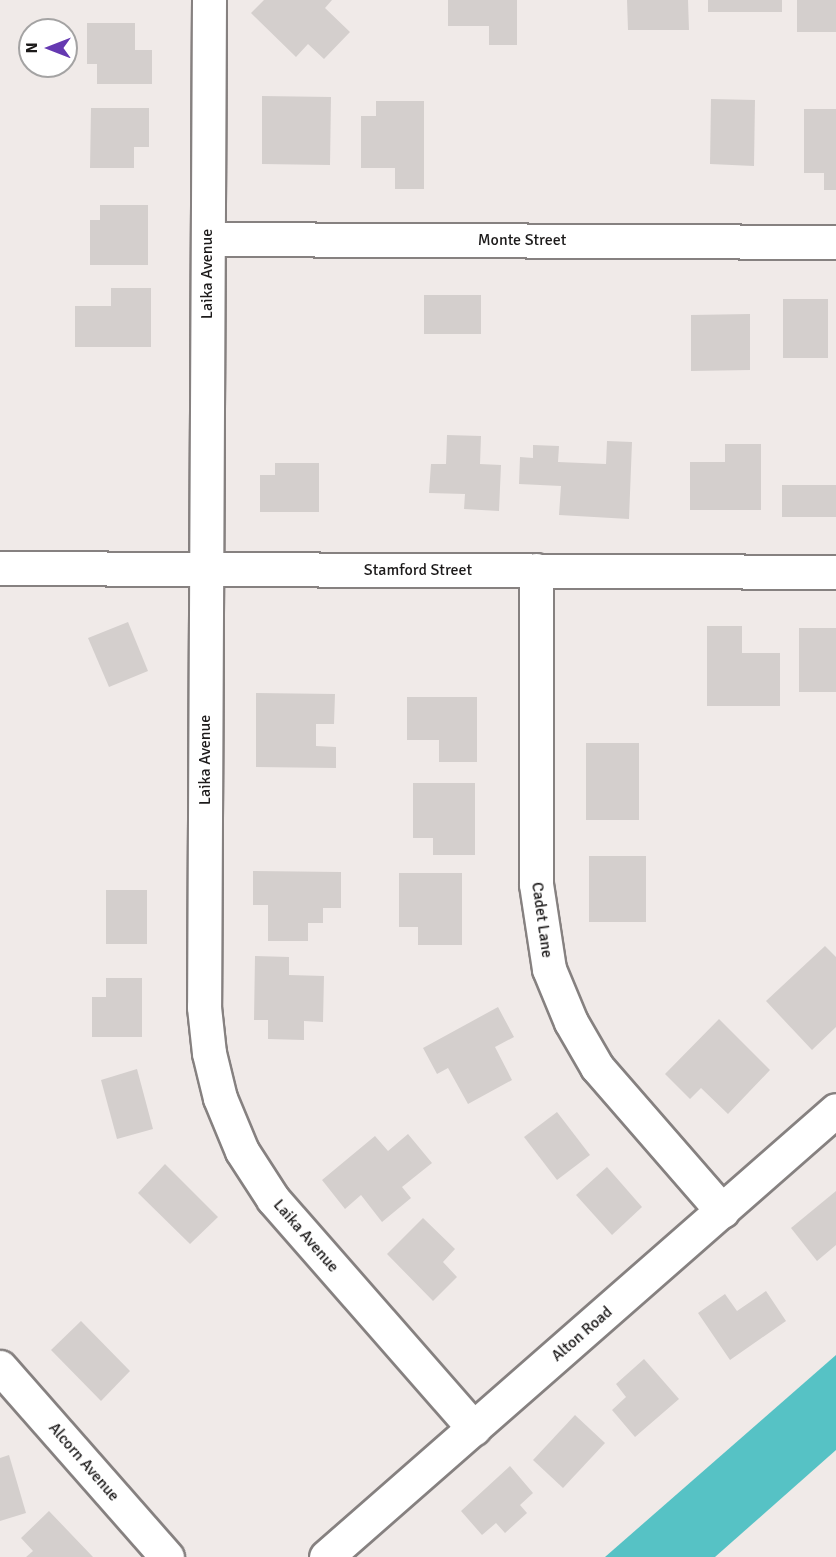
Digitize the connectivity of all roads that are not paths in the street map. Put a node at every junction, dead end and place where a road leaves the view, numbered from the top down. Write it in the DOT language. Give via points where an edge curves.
graph roads {
  1 [pos="208,0"];
  2 [pos="208,239"];
  3 [pos="836,242"];
  4 [pos="0,568"];
  5 [pos="206,569"];
  6 [pos="536,570"];
  7 [pos="836,572"];
  8 [pos="836,1110"];
  9 [pos="722,1211"];
  10 [pos="0,1367"];
  11 [pos="474,1429"];
  12 [pos="167,1557"];
  13 [pos="326,1557"];
  1 -- 2 [label="street, Laika Avenue"];
  2 -- 3 [label="street, Monte Street"];
  2 -- 5 [label="street, Laika Avenue"];
  4 -- 5 [label="street, Stamford Street"];
  5 -- 6 [label="street, Stamford Street"];
  5 -- 11 [label="street, Laika Avenue" via="204,1008 220,1098 242,1151 273,1199"];
  6 -- 7 [label="street, Stamford Street"];
  6 -- 9 [label="street, Cadet Lane" via="536,884 549,969 571,1022 597,1066"];
  8 -- 9 [label="street, Alton Road"];
  9 -- 11 [label="street, Alton Road"];
  10 -- 12 [label="street, Alcorn Avenue"];
  11 -- 13 [label="street, Alton Road"];
}
